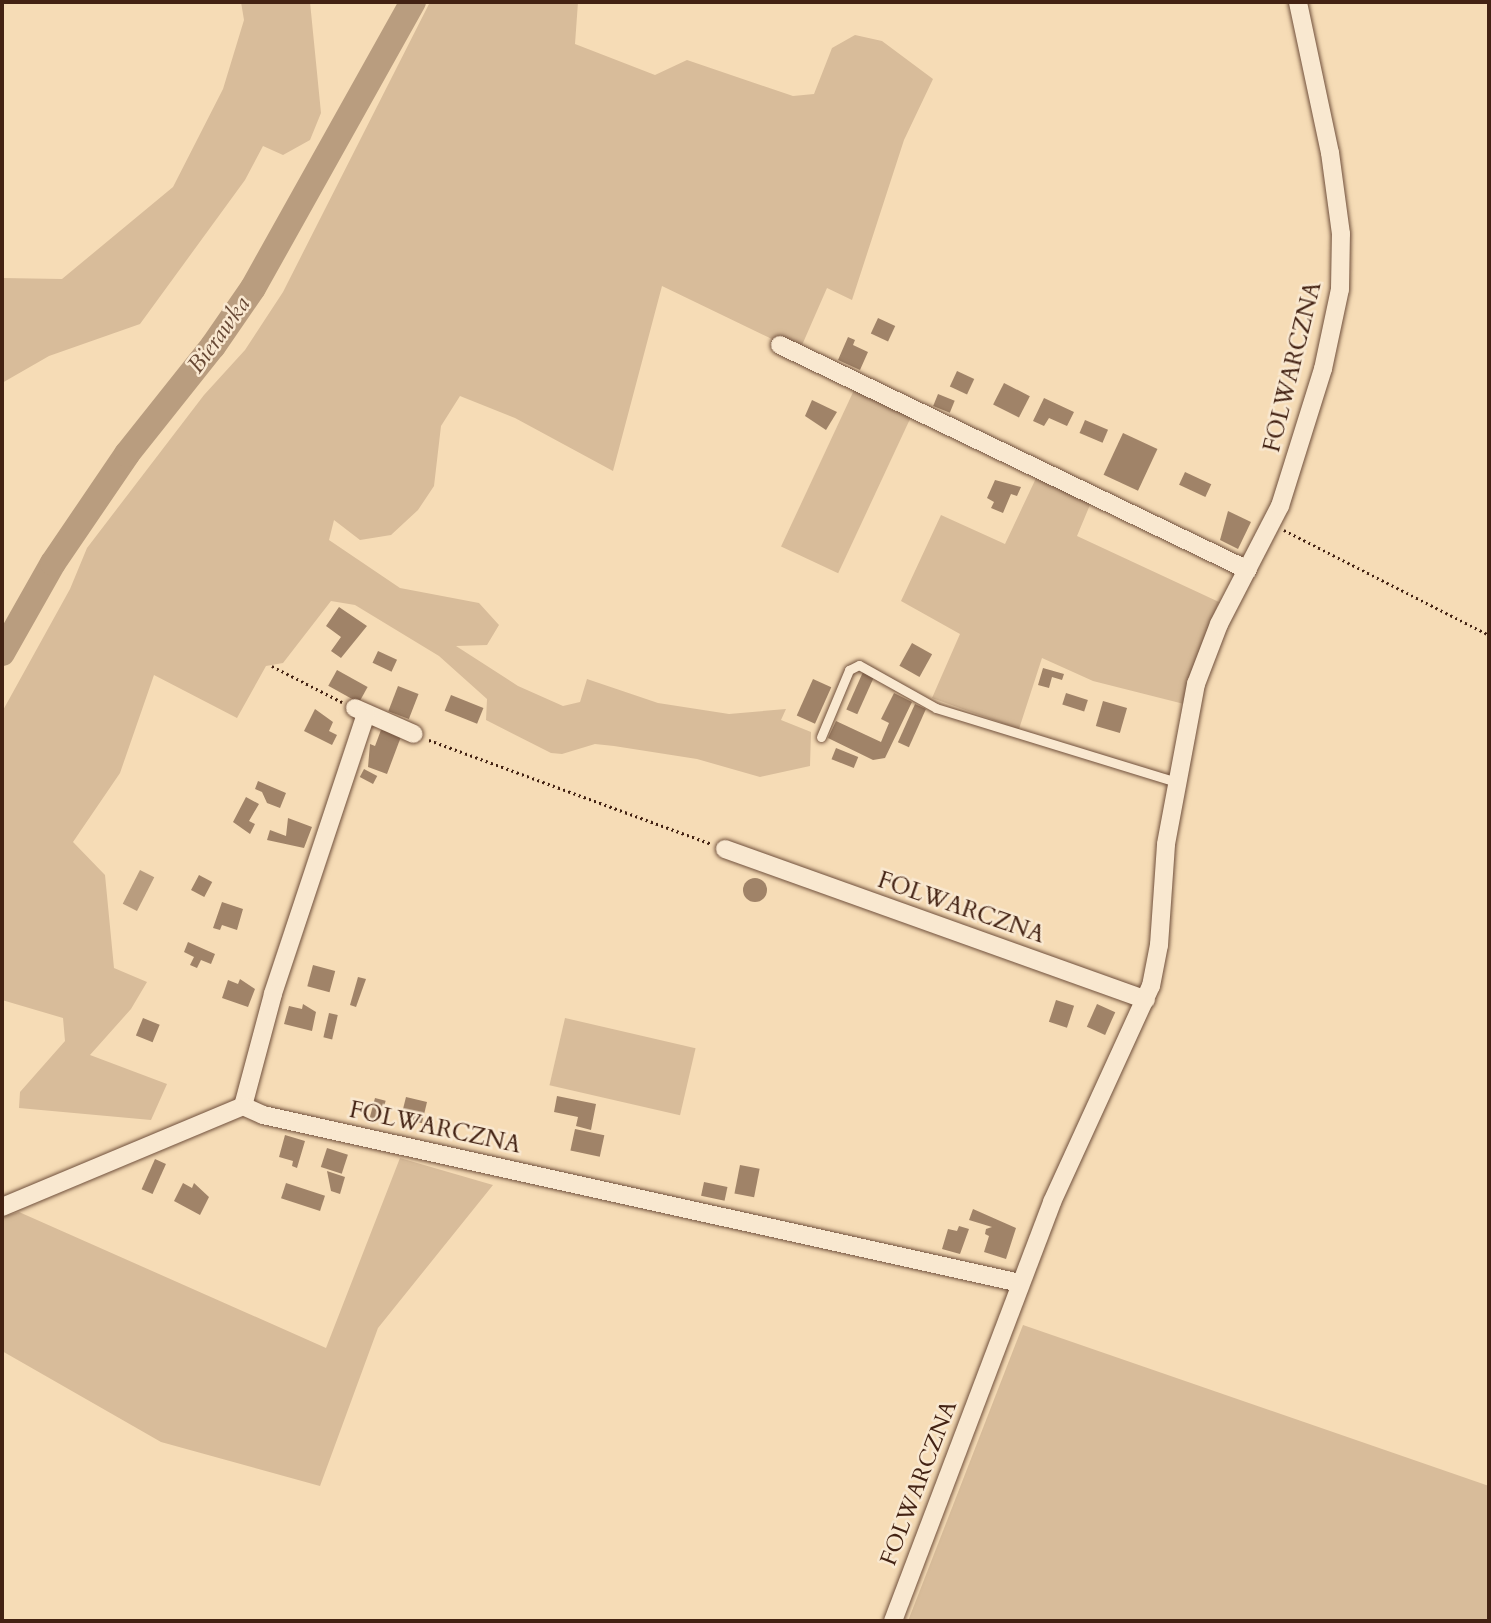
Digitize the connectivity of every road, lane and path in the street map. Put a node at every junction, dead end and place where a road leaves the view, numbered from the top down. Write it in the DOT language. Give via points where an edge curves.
graph roads {
  1 [pos="1298,2"];
  2 [pos="780,345"];
  3 [pos="1272,524"];
  4 [pos="1248,570"];
  5 [pos="1489,635"];
  6 [pos="272,666"];
  7 [pos="360,711"];
  8 [pos="414,734"];
  9 [pos="821,737"];
  10 [pos="1175,782"];
  11 [pos="725,849"];
  12 [pos="1146,1000"];
  13 [pos="243,1106"];
  14 [pos="2,1208"];
  15 [pos="1020,1283"];
  16 [pos="893,1621"];
  1 -- 3 [label="street, FOLWARCZNA" via="1335,177 1342,265 1320,378"];
  2 -- 4 [label="street"];
  3 -- 4 [label="street, FOLWARCZNA"];
  3 -- 5 [label="path"];
  4 -- 10 [label="street, FOLWARCZNA" via="1203,663"];
  6 -- 7 [label="path"];
  7 -- 8 [label="street"];
  7 -- 13 [label="street"];
  8 -- 11 [label="path"];
  9 -- 10 [label="lane" via="849,670 859,665 936,708"];
  10 -- 12 [label="street, FOLWARCZNA" via="1158,953"];
  11 -- 12 [label="street, FOLWARCZNA"];
  12 -- 15 [label="street, FOLWARCZNA" via="1089,1115"];
  13 -- 14 [label="street"];
  13 -- 15 [label="street, FOLWARCZNA" via="262,1115"];
  15 -- 16 [label="street, FOLWARCZNA"];
}
